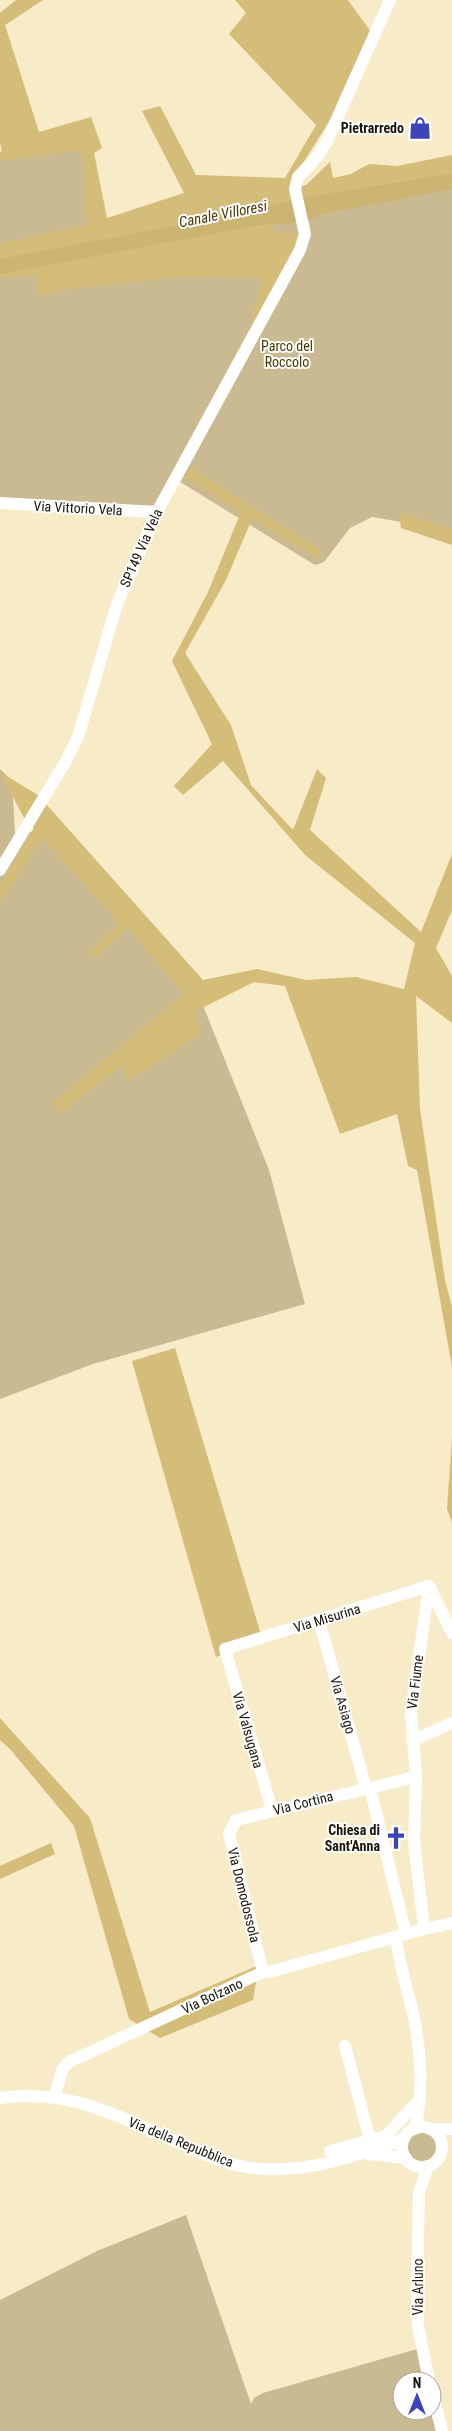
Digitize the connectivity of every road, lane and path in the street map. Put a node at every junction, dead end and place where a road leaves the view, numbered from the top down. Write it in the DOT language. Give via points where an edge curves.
graph roads {
  1 [pos="390,0"];
  2 [pos="0,503"];
  3 [pos="157,512"];
  4 [pos="0,870"];
  5 [pos="429,1586"];
  6 [pos="319,1620"];
  7 [pos="452,1633"];
  8 [pos="225,1649"];
  9 [pos="452,1724"];
  10 [pos="412,1741"];
  11 [pos="416,1777"];
  12 [pos="370,1788"];
  13 [pos="272,1810"];
  14 [pos="236,1820"];
  15 [pos="452,1923"];
  16 [pos="424,1929"];
  17 [pos="401,1935"];
  18 [pos="263,1972"];
  19 [pos="344,2046"];
  20 [pos="55,2096"];
  21 [pos="0,2098"];
  22 [pos="420,2103"];
  23 [pos="424,2128"];
  24 [pos="452,2129"];
  25 [pos="404,2139"];
  26 [pos="452,2139"];
  27 [pos="370,2140"];
  28 [pos="442,2150"];
  29 [pos="330,2151"];
  30 [pos="363,2154"];
  31 [pos="407,2160"];
  32 [pos="428,2166"];
  33 [pos="419,2192"];
  34 [pos="427,2371"];
  1 -- 3 [label="street, SP149 Via Vela" via="327,141 298,177 294,189 305,234 300,250"];
  2 -- 3 [label="street, Via Vittorio Vela"];
  3 -- 4 [label="street, SP149 Via Vela" via="117,604 78,737"];
  5 -- 6 [label="street, Via Misurina"];
  5 -- 7 [label="street"];
  5 -- 10 [label="street, Via Fiume" via="414,1677"];
  6 -- 8 [label="street, Via Misurina"];
  6 -- 12 [label="street, Via Asiago" via="365,1784"];
  8 -- 13 [label="street, Via Valsugana"];
  9 -- 10 [label="street"];
  10 -- 11 [label="street, Via Fiume"];
  11 -- 12 [label="street, Via Cortina"];
  11 -- 16 [label="street, Via Fiume" via="414,1841"];
  12 -- 13 [label="street, Via Cortina"];
  12 -- 17 [label="street, Via Asiago"];
  13 -- 14 [label="street, Via Cortina"];
  14 -- 18 [label="street, Via Domodossola" via="229,1834"];
  15 -- 16 [label="street, Via Bolzano"];
  16 -- 17 [label="street, Via Bolzano"];
  17 -- 18 [label="street, Via Bolzano" via="273,1972"];
  17 -- 22 [label="street" via="399,1963 415,2028"];
  18 -- 20 [label="street, Via Bolzano" via="69,2062 62,2070"];
  19 -- 27 [label="street"];
  20 -- 21 [label="street, Via della Repubblica"];
  20 -- 30 [label="street, Via della Repubblica" via="92,2105 213,2158 244,2167 294,2169"];
  22 -- 23 [label="street"];
  22 -- 27 [label="street" via="386,2136"];
  23 -- 24 [label="street"];
  23 -- 25 [label="street"];
  23 -- 28 [label="street" via="440,2138"];
  25 -- 30 [label="street, Via della Repubblica"];
  25 -- 31 [label="street" via="402,2147"];
  26 -- 28 [label="street"];
  27 -- 29 [label="street"];
  28 -- 32 [label="street" via="437,2161"];
  30 -- 31 [label="street, Via della Repubblica"];
  31 -- 32 [label="street" via="420,2167"];
  31 -- 33 [label="street, Via Arluno"];
  32 -- 33 [label="street, Via Arluno"];
  33 -- 34 [label="street, Via Arluno" via="417,2309"];
}
